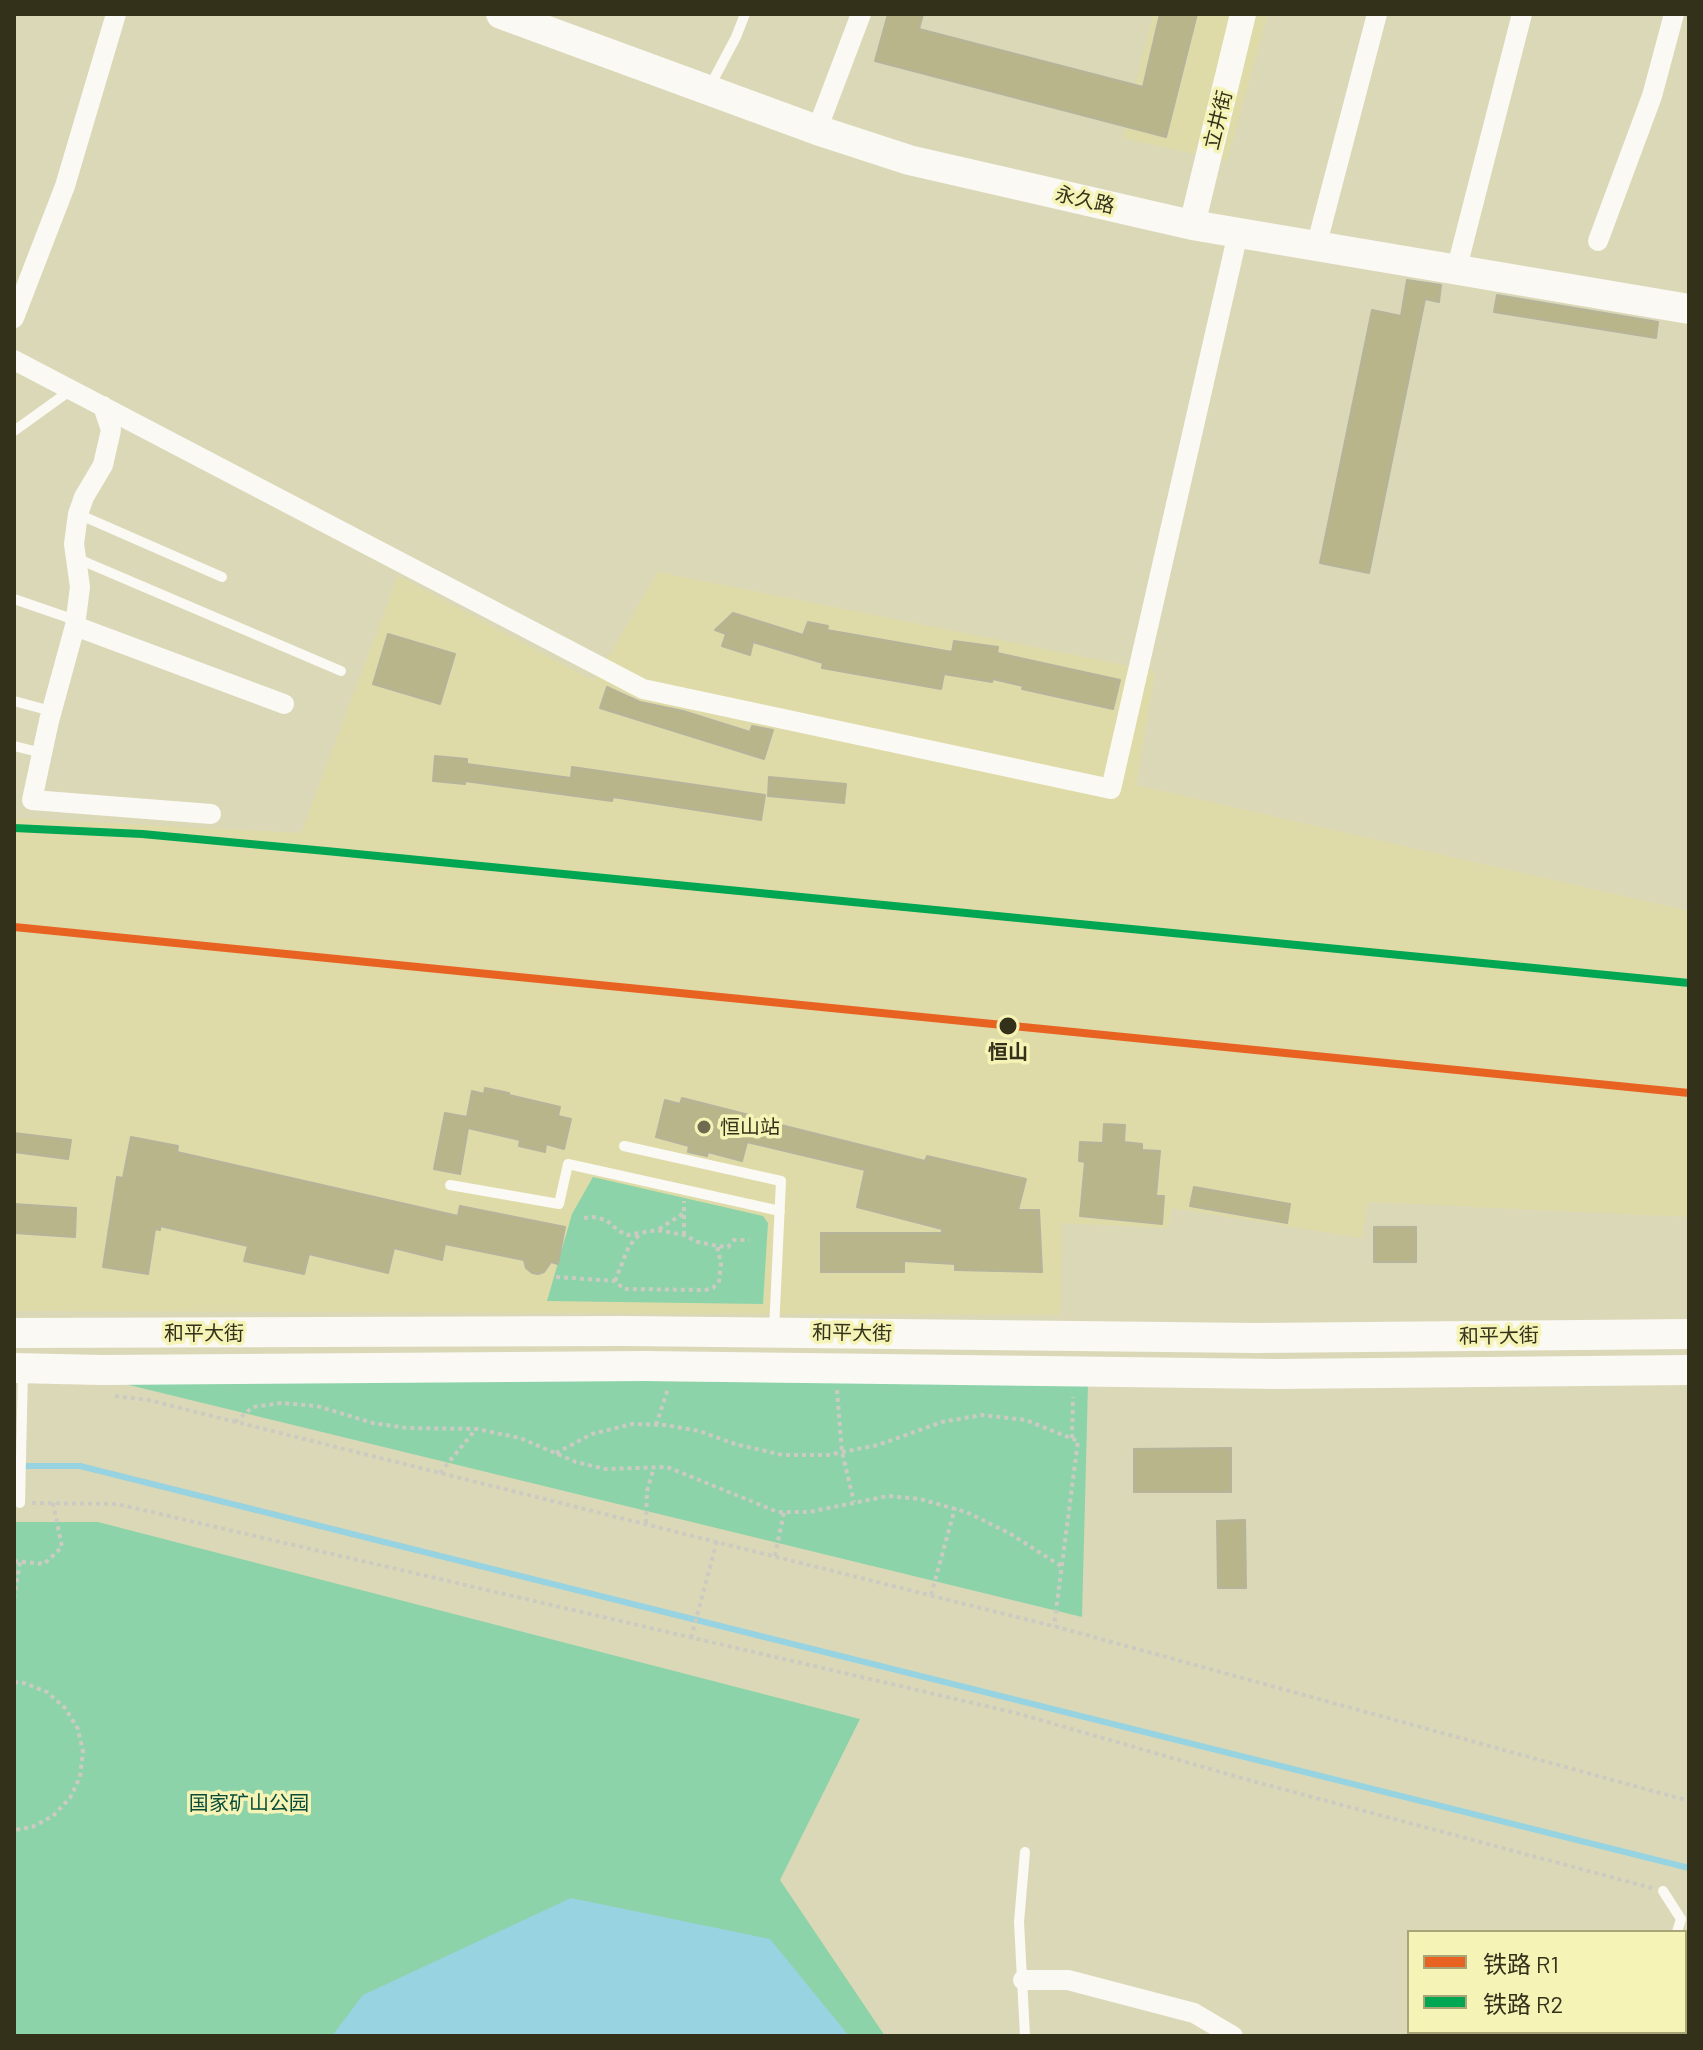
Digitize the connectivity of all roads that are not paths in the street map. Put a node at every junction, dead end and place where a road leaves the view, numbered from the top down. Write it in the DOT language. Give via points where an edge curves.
graph roads {
  1 [pos="116,14"];
  2 [pos="501,14"];
  3 [pos="745,14"];
  4 [pos="861,14"];
  5 [pos="1243,14"];
  6 [pos="1377,14"];
  7 [pos="1522,14"];
  8 [pos="1674,14"];
  9 [pos="708,90"];
  10 [pos="817,130"];
  11 [pos="1192,225"];
  12 [pos="1238,233"];
  13 [pos="1598,241"];
  14 [pos="1316,247"];
  15 [pos="1456,271"];
  16 [pos="1689,309"];
  17 [pos="14,318"];
  18 [pos="14,360"];
  19 [pos="71,390"];
  20 [pos="103,406"];
  21 [pos="14,431"];
  22 [pos="78,514"];
  23 [pos="76,558"];
  24 [pos="222,577"];
  25 [pos="14,599"];
  26 [pos="75,623"];
  27 [pos="341,671"];
  28 [pos="14,701"];
  29 [pos="284,704"];
  30 [pos="51,711"];
  31 [pos="14,746"];
  32 [pos="42,753"];
  33 [pos="211,814"];
  34 [pos="624,1146"];
  35 [pos="450,1185"];
  36 [pos="780,1211"];
  37 [pos="774,1332"];
  38 [pos="14,1333"];
  39 [pos="1689,1334"];
  40 [pos="18,1368"];
  41 [pos="1689,1370"];
  42 [pos="20,1503"];
  43 [pos="1025,1852"];
  44 [pos="1663,1891"];
  45 [pos="1678,1930"];
  46 [pos="1023,1980"];
  47 [pos="1025,2036"];
  48 [pos="1233,2036"];
  1 -- 17 [label="street" via="65,186"];
  2 -- 9 [label="main road, 永久路"];
  3 -- 9 [label="lane"];
  4 -- 10 [label="street"];
  5 -- 11 [label="street, 立井街"];
  6 -- 14 [label="street"];
  7 -- 15 [label="street"];
  8 -- 13 [label="street" via="1652,96"];
  9 -- 10 [label="main road, 永久路"];
  10 -- 11 [label="main road, 永久路" via="909,160"];
  11 -- 12 [label="main road, 永久路"];
  12 -- 14 [label="main road, 永久路"];
  12 -- 20 [label="street" via="1111,789 643,689"];
  14 -- 15 [label="main road, 永久路"];
  15 -- 16 [label="main road, 永久路"];
  18 -- 19 [label="street"];
  19 -- 20 [label="street"];
  19 -- 21 [label="lane"];
  20 -- 22 [label="street" via="111,430 103,465"];
  22 -- 23 [label="street"];
  22 -- 24 [label="lane"];
  23 -- 26 [label="street" via="80,587"];
  23 -- 27 [label="lane"];
  25 -- 26 [label="lane"];
  26 -- 29 [label="street"];
  26 -- 30 [label="street"];
  28 -- 30 [label="lane"];
  30 -- 32 [label="street"];
  31 -- 32 [label="lane"];
  32 -- 33 [label="street" via="32,800"];
  34 -- 36 [label="lane" via="781,1181"];
  35 -- 36 [label="lane" via="559,1204 568,1164"];
  36 -- 37 [label="lane"];
  37 -- 38 [label="main road, 和平大街"];
  37 -- 39 [label="main road, 和平大街" via="1240,1338"];
  40 -- 41 [label="main road, 和平大街" via="676,1367 1277,1374"];
  40 -- 42 [label="lane"];
  43 -- 46 [label="lane" via="1019,1922"];
  44 -- 45 [label="lane" via="1681,1919"];
  46 -- 47 [label="lane"];
  46 -- 48 [label="street" via="1068,1980 1194,2013"];
}
